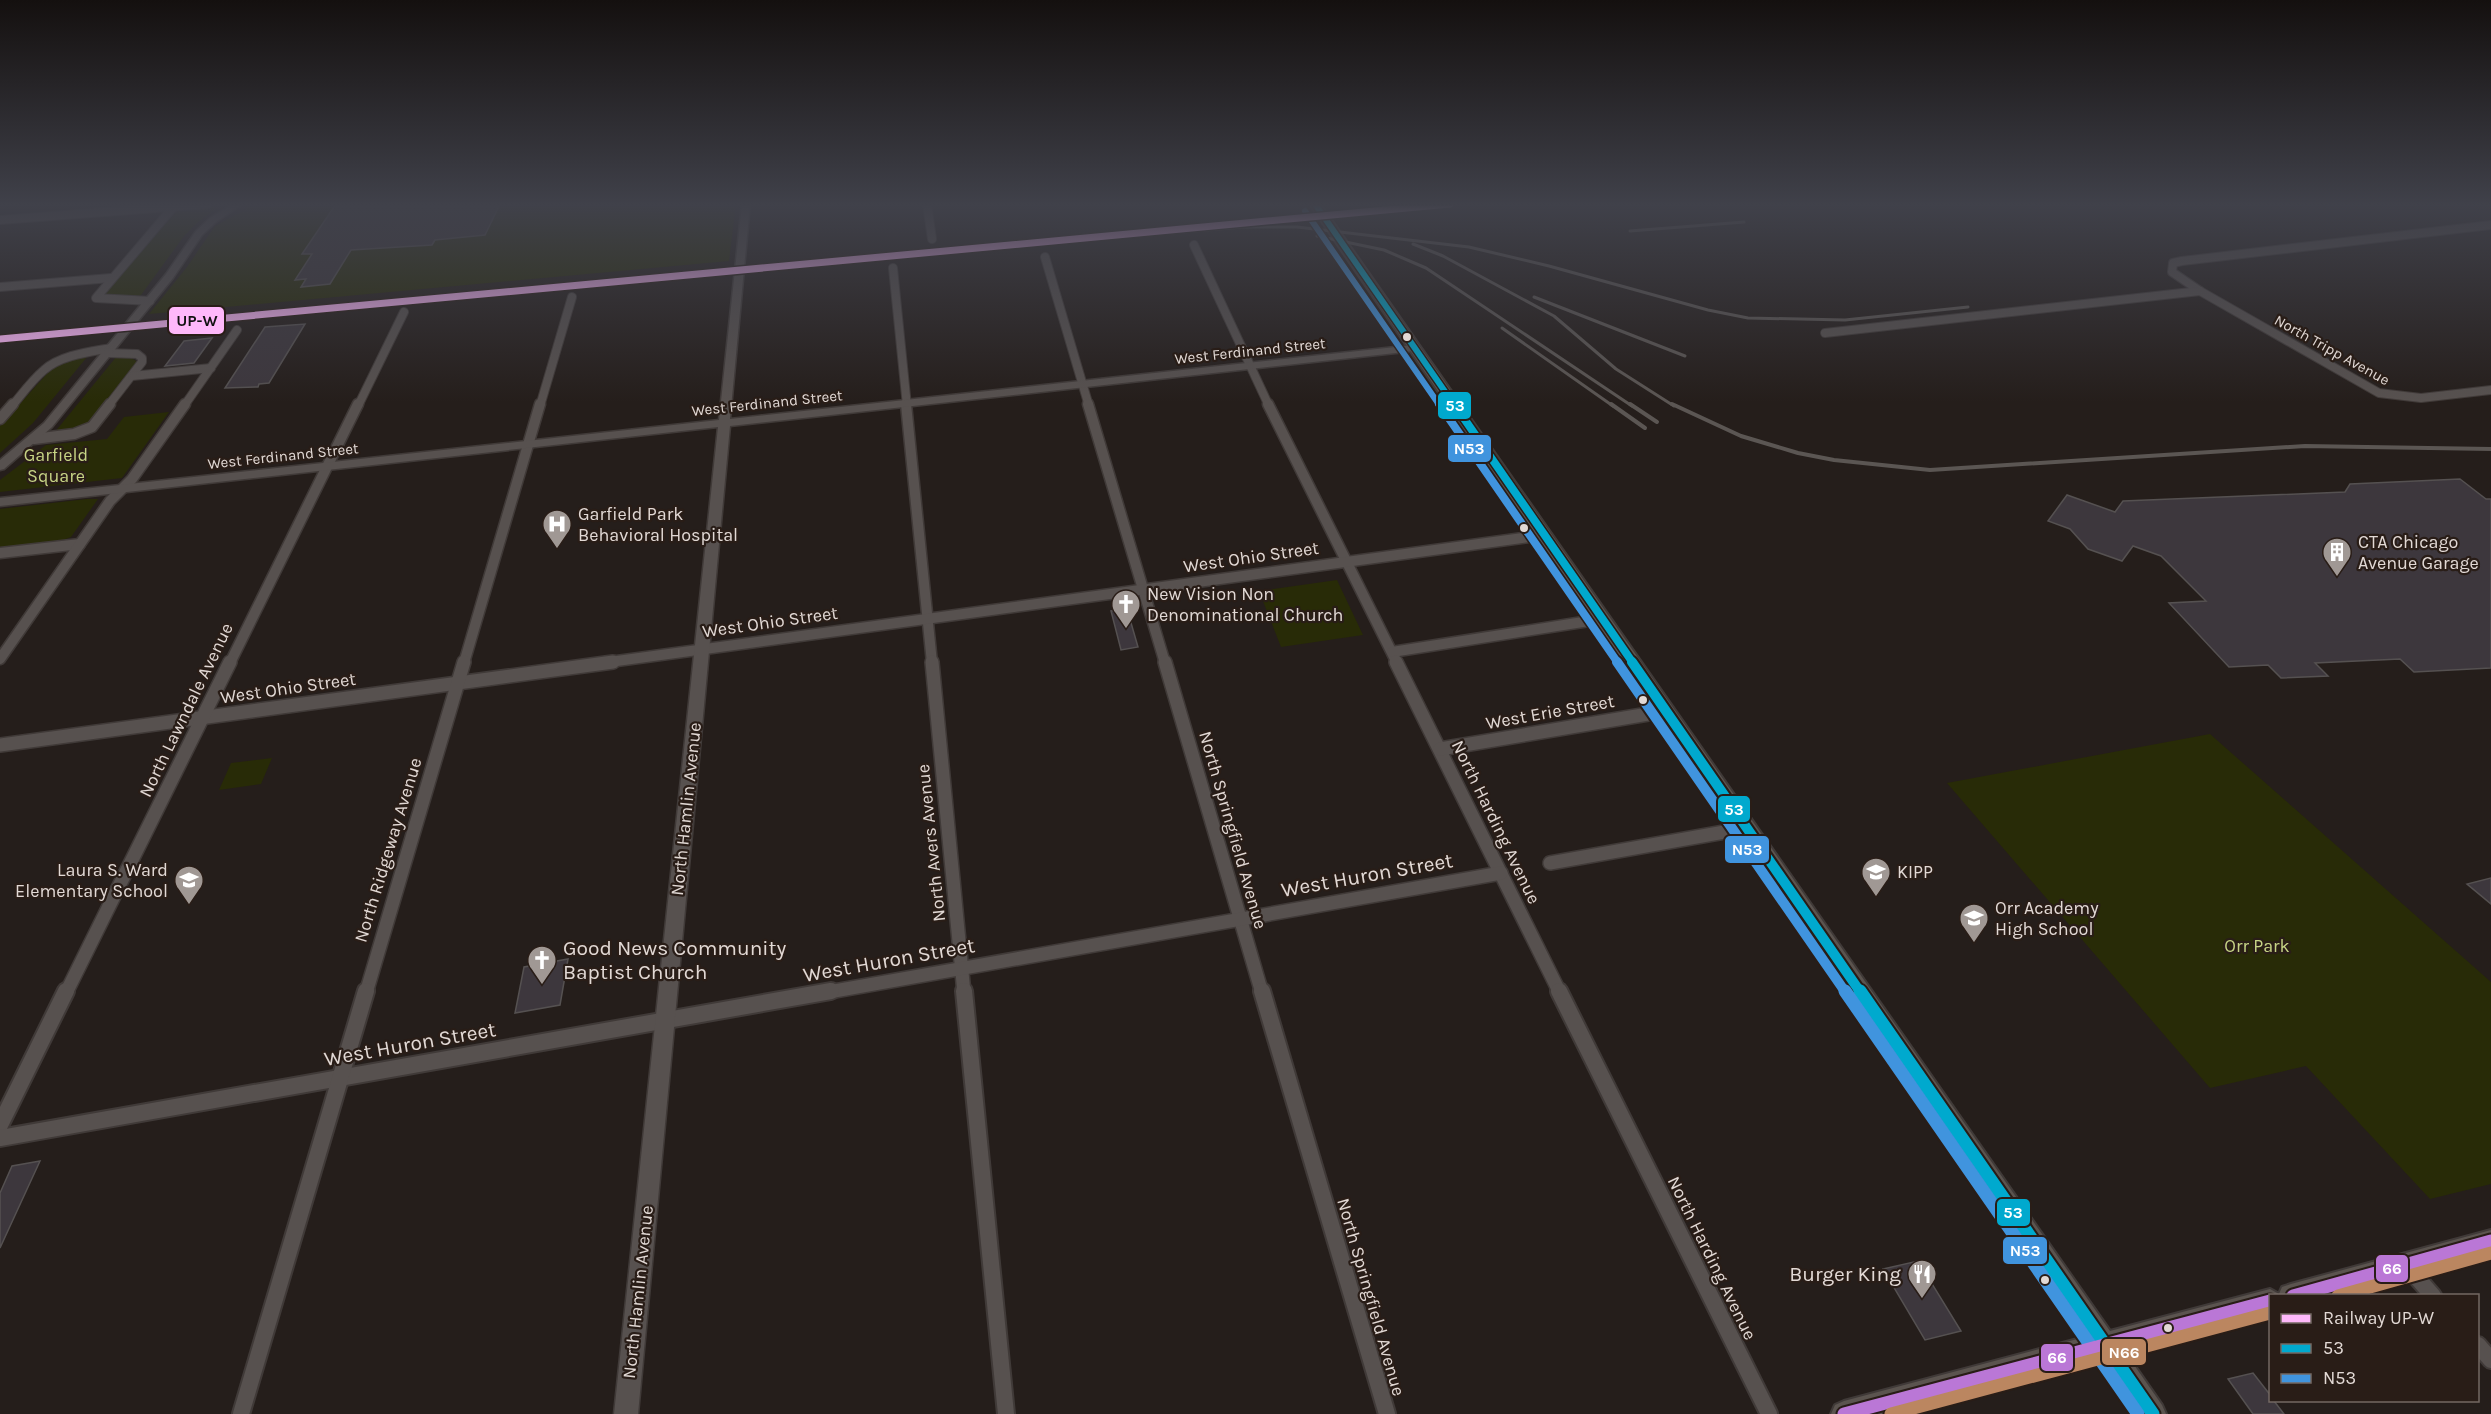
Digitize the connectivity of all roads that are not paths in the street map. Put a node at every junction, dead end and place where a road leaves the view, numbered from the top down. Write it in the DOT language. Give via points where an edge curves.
graph roads {
  1 [pos="118,270"];
  2 [pos="172,270"];
  3 [pos="740,270"];
  4 [pos="893,270"];
  5 [pos="1049,270"];
  6 [pos="1206,270"];
  7 [pos="1360,270"];
  8 [pos="2171,270"];
  9 [pos="111,278"];
  10 [pos="0,287"];
  11 [pos="2200,291"];
  12 [pos="572,297"];
  13 [pos="150,301"];
  14 [pos="404,312"];
  15 [pos="237,330"];
  16 [pos="1825,333"];
  17 [pos="1414,348"];
  18 [pos="109,351"];
  19 [pos="1250,366"];
  20 [pos="211,368"];
  21 [pos="132,376"];
  22 [pos="1083,384"];
  23 [pos="2491,390"];
  24 [pos="905,403"];
  25 [pos="0,419"];
  26 [pos="725,423"];
  27 [pos="34,439"];
  28 [pos="529,444"];
  29 [pos="0,466"];
  30 [pos="326,466"];
  31 [pos="122,489"];
  32 [pos="0,502"];
  33 [pos="1544,535"];
  34 [pos="80,544"];
  35 [pos="0,553"];
  36 [pos="1347,562"];
  37 [pos="1143,590"];
  38 [pos="927,619"];
  39 [pos="1602,619"];
  40 [pos="702,650"];
  41 [pos="1392,652"];
  42 [pos="0,659"];
  43 [pos="458,683"];
  44 [pos="1666,711"];
  45 [pos="202,718"];
  46 [pos="0,746"];
  47 [pos="1440,749"];
  48 [pos="1747,828"];
  49 [pos="1550,863"];
  50 [pos="1501,873"];
  51 [pos="1241,919"];
  52 [pos="962,968"];
  53 [pos="665,1020"];
  54 [pos="341,1078"];
  55 [pos="0,1125"];
  56 [pos="0,1138"];
  57 [pos="2491,1241"];
  58 [pos="2405,1264"];
  59 [pos="2298,1294"];
  60 [pos="2431,1294"];
  61 [pos="2269,1302"];
  62 [pos="2105,1345"];
  63 [pos="2479,1346"];
  64 [pos="2491,1360"];
  65 [pos="241,1414"];
  66 [pos="626,1414"];
  67 [pos="1006,1414"];
  68 [pos="1386,1414"];
  69 [pos="1769,1414"];
  70 [pos="1844,1414"];
  71 [pos="2153,1414"];
  1 -- 9 [label="street"];
  2 -- 13 [label="street"];
  3 -- 26 [label="street, North Hamlin Avenue"];
  4 -- 24 [label="street, North Avers Avenue"];
  5 -- 22 [label="street, North Springfield Avenue"];
  6 -- 19 [label="street, North Harding Avenue"];
  7 -- 17 [label="main road"];
  8 -- 11 [label="street, North Tripp Avenue"];
  9 -- 10 [label="street"];
  9 -- 13 [label="street" via="96,298"];
  11 -- 16 [label="street"];
  11 -- 23 [label="street, North Tripp Avenue" via="2367,388 2392,397 2423,399"];
  12 -- 28 [label="street, North Ridgeway Avenue"];
  13 -- 18 [label="street"];
  14 -- 30 [label="street, North Lawndale Avenue"];
  15 -- 20 [label="street"];
  17 -- 19 [label="street, West Ferdinand Street"];
  17 -- 33 [label="main road"];
  18 -- 21 [label="street" via="142,358"];
  18 -- 25 [label="street" via="70,356 51,365"];
  18 -- 27 [label="street"];
  19 -- 22 [label="street, West Ferdinand Street"];
  19 -- 36 [label="street, North Harding Avenue"];
  20 -- 21 [label="street"];
  20 -- 31 [label="street"];
  21 -- 27 [label="street" via="92,427 74,434"];
  22 -- 24 [label="street, West Ferdinand Street"];
  22 -- 37 [label="street, North Springfield Avenue"];
  24 -- 26 [label="street, West Ferdinand Street"];
  24 -- 38 [label="street, North Avers Avenue"];
  26 -- 28 [label="street, West Ferdinand Street"];
  26 -- 40 [label="street, North Hamlin Avenue"];
  27 -- 29 [label="street"];
  28 -- 30 [label="street, West Ferdinand Street"];
  28 -- 43 [label="street, North Ridgeway Avenue"];
  30 -- 31 [label="street, West Ferdinand Street"];
  30 -- 45 [label="street, North Lawndale Avenue"];
  31 -- 32 [label="street, West Ferdinand Street"];
  31 -- 34 [label="street"];
  33 -- 36 [label="street, West Ohio Street"];
  33 -- 39 [label="main road"];
  34 -- 35 [label="street"];
  34 -- 42 [label="street"];
  36 -- 37 [label="street, West Ohio Street"];
  36 -- 41 [label="street, North Harding Avenue"];
  37 -- 38 [label="street, West Ohio Street"];
  37 -- 51 [label="street, North Springfield Avenue"];
  38 -- 40 [label="street, West Ohio Street"];
  38 -- 52 [label="street, North Avers Avenue"];
  39 -- 41 [label="street"];
  39 -- 44 [label="main road"];
  40 -- 43 [label="street, West Ohio Street"];
  40 -- 53 [label="street, North Hamlin Avenue"];
  41 -- 47 [label="street, North Harding Avenue"];
  43 -- 45 [label="street, West Ohio Street"];
  43 -- 54 [label="street, North Ridgeway Avenue"];
  44 -- 47 [label="street, West Erie Street"];
  44 -- 48 [label="main road"];
  45 -- 46 [label="street, West Ohio Street"];
  45 -- 55 [label="street, North Lawndale Avenue"];
  47 -- 50 [label="street, North Harding Avenue"];
  48 -- 49 [label="street"];
  48 -- 62 [label="main road"];
  50 -- 51 [label="street, West Huron Street"];
  50 -- 69 [label="street, North Harding Avenue"];
  51 -- 52 [label="street, West Huron Street"];
  51 -- 68 [label="street, North Springfield Avenue"];
  52 -- 53 [label="street, West Huron Street"];
  52 -- 67 [label="street, North Avers Avenue"];
  53 -- 54 [label="street, West Huron Street"];
  53 -- 66 [label="street, North Hamlin Avenue"];
  54 -- 56 [label="street, West Huron Street"];
  54 -- 65 [label="street, North Ridgeway Avenue"];
  57 -- 58 [label="main road"];
  58 -- 59 [label="main road"];
  58 -- 60 [label="street"];
  61 -- 62 [label="main road"];
  62 -- 70 [label="main road"];
  62 -- 71 [label="main road"];
  63 -- 64 [label="street"];
}
